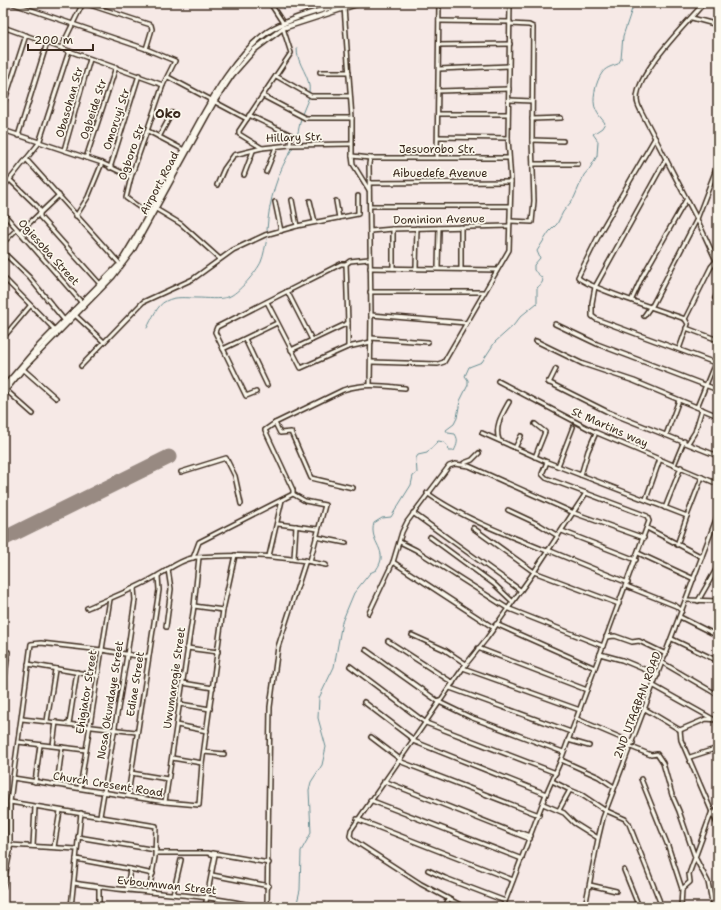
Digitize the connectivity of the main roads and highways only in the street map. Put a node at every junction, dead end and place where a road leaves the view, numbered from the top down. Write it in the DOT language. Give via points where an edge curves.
graph roads {
  1 [pos="344,3"];
  2 [pos="360,3"];
  3 [pos="283,26"];
  4 [pos="213,101"];
  5 [pos="4,390"];
  1 -- 3 [label="main road, Airport Road"];
  2 -- 3 [label="main road, Airport Road"];
  3 -- 4 [label="main road, Airport Road" via="254,50"];
  4 -- 5 [label="main road, Airport Road" via="120,264 55,330"];
  4 -- 5 [label="main road, Airport Road" via="139,242 75,316"];
}
